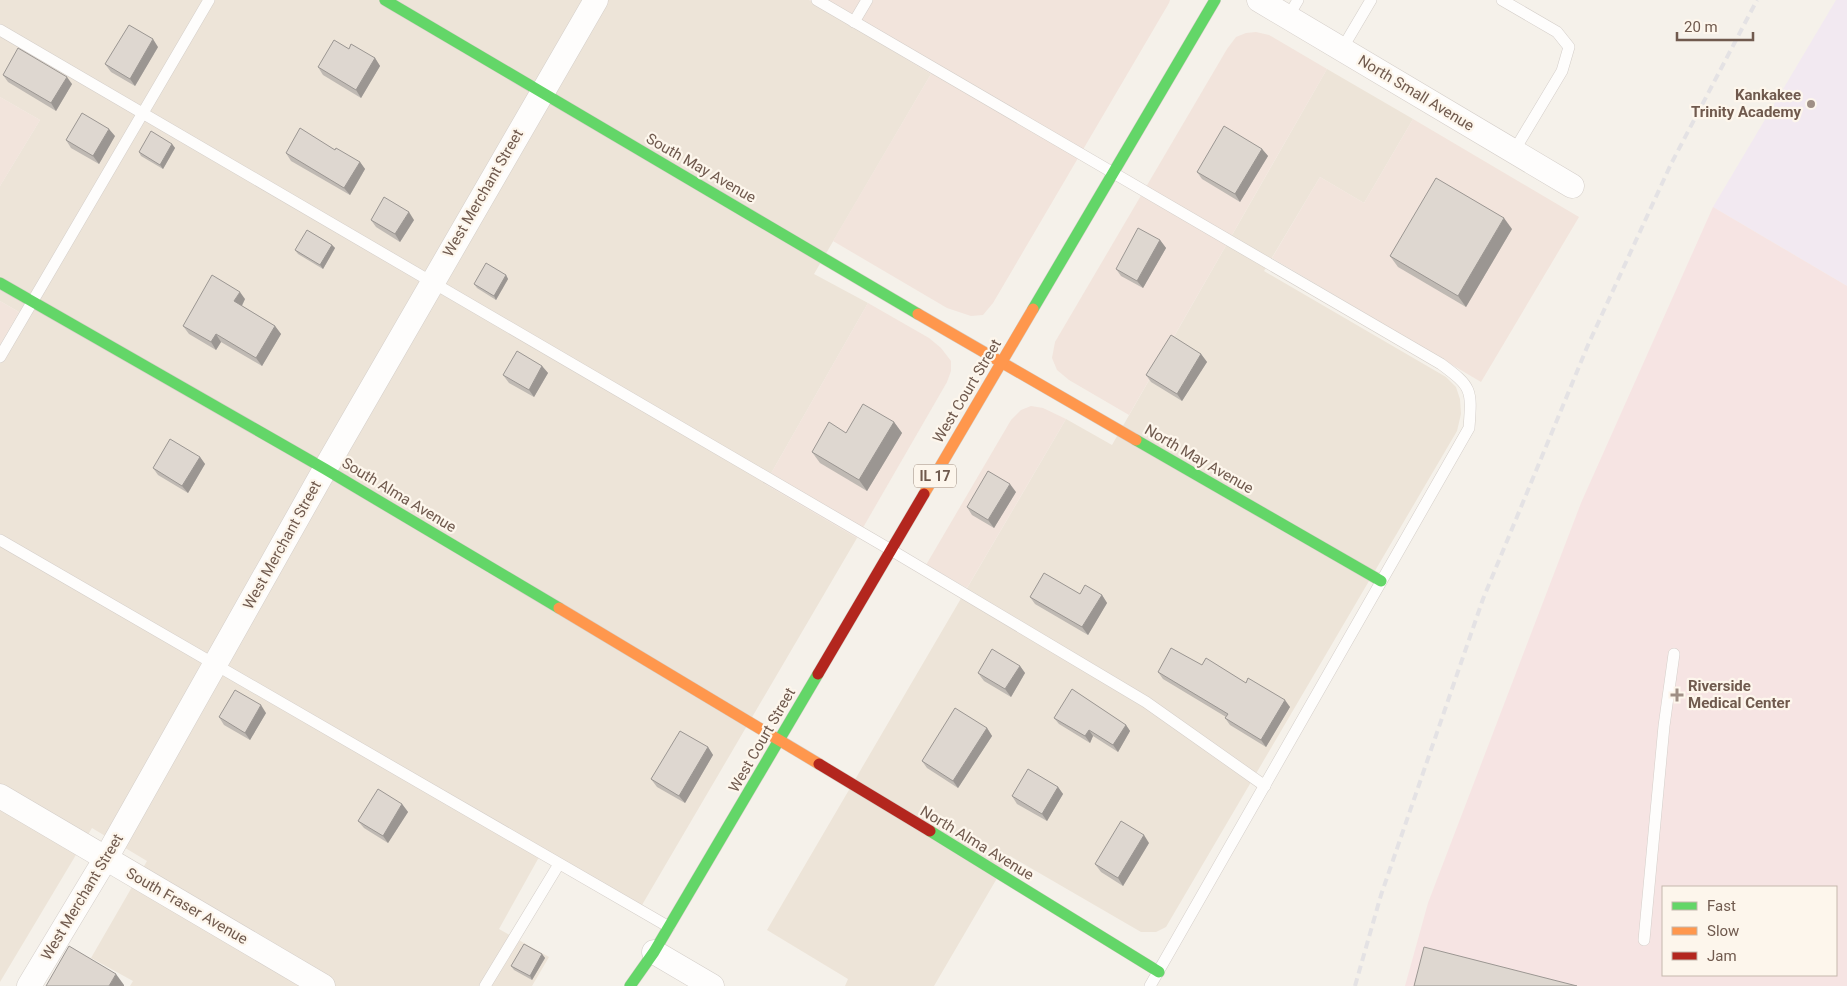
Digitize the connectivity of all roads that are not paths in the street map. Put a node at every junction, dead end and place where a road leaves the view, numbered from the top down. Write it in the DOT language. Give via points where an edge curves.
graph roads {
  1 [pos="209,0"];
  2 [pos="385,0"];
  3 [pos="596,0"];
  4 [pos="816,0"];
  5 [pos="867,0"];
  6 [pos="1215,0"];
  7 [pos="1259,0"];
  8 [pos="1371,0"];
  9 [pos="1502,0"];
  10 [pos="1293,8"];
  11 [pos="854,22"];
  12 [pos="0,30"];
  13 [pos="1342,49"];
  14 [pos="541,92"];
  15 [pos="142,113"];
  16 [pos="1514,151"];
  17 [pos="1114,173"];
  18 [pos="1572,186"];
  19 [pos="432,282"];
  20 [pos="0,283"];
  21 [pos="33,302"];
  22 [pos="0,358"];
  23 [pos="1002,363"];
  24 [pos="325,469"];
  25 [pos="0,540"];
  26 [pos="891,550"];
  27 [pos="1381,581"];
  28 [pos="1674,654"];
  29 [pos="215,664"];
  30 [pos="779,740"];
  31 [pos="1265,786"];
  32 [pos="0,796"];
  33 [pos="106,858"];
  34 [pos="559,864"];
  35 [pos="669,928"];
  36 [pos="1644,940"];
  37 [pos="654,952"];
  38 [pos="1158,972"];
  39 [pos="29,986"];
  40 [pos="323,986"];
  41 [pos="485,986"];
  42 [pos="630,986"];
  43 [pos="640,986"];
  44 [pos="712,986"];
  45 [pos="1150,986"];
  1 -- 15 [label="lane"];
  2 -- 14 [label="street, South May Avenue"];
  3 -- 14 [label="street, West Merchant Street"];
  4 -- 11 [label="lane"];
  5 -- 11 [label="lane"];
  6 -- 17 [label="street, West Court Street / IL 17"];
  7 -- 10 [label="street, North Small Avenue"];
  8 -- 13 [label="lane"];
  9 -- 16 [label="lane" via="1557,32 1570,47 1562,71"];
  10 -- 13 [label="street, North Small Avenue"];
  11 -- 17 [label="lane"];
  12 -- 15 [label="lane"];
  13 -- 16 [label="street, North Small Avenue"];
  14 -- 19 [label="street, West Merchant Street"];
  14 -- 23 [label="street, South May Avenue"];
  15 -- 19 [label="lane"];
  15 -- 21 [label="lane"];
  16 -- 18 [label="street, North Small Avenue"];
  17 -- 23 [label="street, West Court Street / IL 17"];
  17 -- 27 [label="lane" via="1441,364 1467,386 1471,401 1469,428"];
  19 -- 24 [label="street, West Merchant Street"];
  19 -- 26 [label="lane"];
  20 -- 21 [label="street, South Alma Avenue"];
  21 -- 22 [label="lane"];
  21 -- 24 [label="street, South Alma Avenue"];
  23 -- 26 [label="street, West Court Street / IL 17"];
  23 -- 27 [label="street, North May Avenue"];
  24 -- 29 [label="street, West Merchant Street"];
  24 -- 30 [label="street, South Alma Avenue"];
  25 -- 29 [label="lane"];
  26 -- 30 [label="street, West Court Street / IL 17"];
  26 -- 31 [label="lane" via="1146,702"];
  27 -- 31 [label="lane"];
  28 -- 36 [label="lane"];
  29 -- 33 [label="street, West Merchant Street"];
  29 -- 34 [label="lane"];
  30 -- 35 [label="street, West Court Street / IL 17"];
  30 -- 38 [label="street, North Alma Avenue"];
  31 -- 38 [label="lane"];
  32 -- 33 [label="street, South Fraser Avenue"];
  33 -- 39 [label="street, West Merchant Street"];
  33 -- 40 [label="street, South Fraser Avenue"];
  34 -- 35 [label="lane"];
  34 -- 41 [label="lane"];
  35 -- 37 [label="street, West Court Street / IL 17"];
  37 -- 42 [label="street, West Court Street / IL 17"];
  37 -- 43 [label="street, West Court Street / IL 17"];
  37 -- 44 [label="street"];
  38 -- 45 [label="lane"];
}
